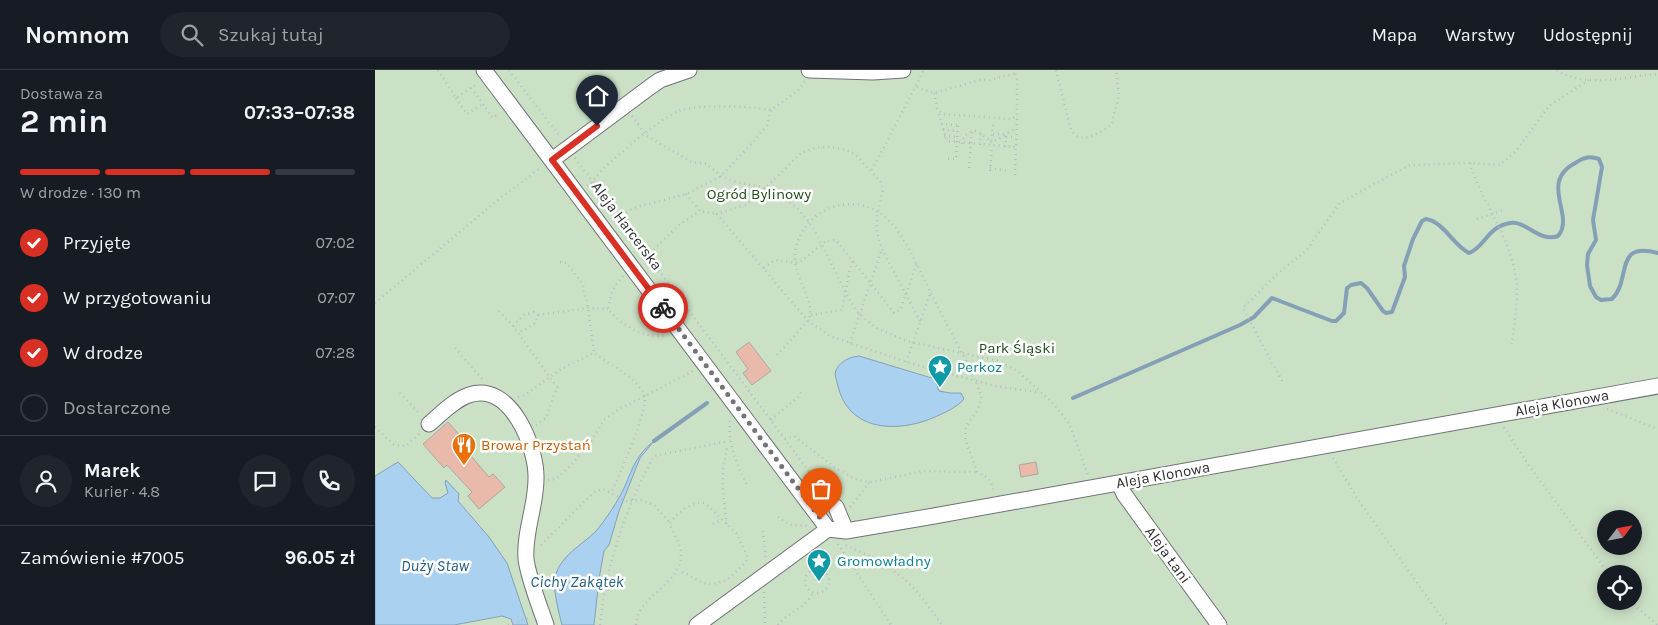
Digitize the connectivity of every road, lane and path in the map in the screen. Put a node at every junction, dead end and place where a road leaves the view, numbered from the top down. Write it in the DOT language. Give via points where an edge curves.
graph roads {
  1 [pos="438,70"];
  2 [pos="484,70"];
  3 [pos="509,70"];
  4 [pos="689,70"];
  5 [pos="903,70"];
  6 [pos="924,70"];
  7 [pos="1011,70"];
  8 [pos="1056,70"];
  9 [pos="1116,70"];
  10 [pos="1557,70"];
  11 [pos="1015,72"];
  12 [pos="1658,74"];
  13 [pos="807,75"];
  14 [pos="1589,80"];
  15 [pos="917,87"];
  16 [pos="471,88"];
  17 [pos="934,93"];
  18 [pos="456,98"];
  19 [pos="483,104"];
  20 [pos="624,106"];
  21 [pos="771,110"];
  22 [pos="939,113"];
  23 [pos="1017,115"];
  24 [pos="941,124"];
  25 [pos="993,125"];
  26 [pos="1017,129"];
  27 [pos="943,130"];
  28 [pos="958,131"];
  29 [pos="972,132"];
  30 [pos="981,132"];
  31 [pos="645,134"];
  32 [pos="993,134"];
  33 [pos="1006,135"];
  34 [pos="944,136"];
  35 [pos="958,137"];
  36 [pos="1016,137"];
  37 [pos="991,141"];
  38 [pos="957,143"];
  39 [pos="962,144"];
  40 [pos="971,144"];
  41 [pos="980,145"];
  42 [pos="991,146"];
  43 [pos="1005,146"];
  44 [pos="1016,147"];
  45 [pos="567,148"];
  46 [pos="986,158"];
  47 [pos="948,159"];
  48 [pos="991,159"];
  49 [pos="552,160"];
  50 [pos="1470,163"];
  51 [pos="969,168"];
  52 [pos="872,170"];
  53 [pos="1009,171"];
  54 [pos="1015,175"];
  55 [pos="721,176"];
  56 [pos="593,182"];
  57 [pos="588,186"];
  58 [pos="765,188"];
  59 [pos="686,194"];
  60 [pos="1504,210"];
  61 [pos="700,211"];
  62 [pos="879,212"];
  63 [pos="717,214"];
  64 [pos="1492,214"];
  65 [pos="620,217"];
  66 [pos="1477,219"];
  67 [pos="614,220"];
  68 [pos="809,222"];
  69 [pos="822,244"];
  70 [pos="882,249"];
  71 [pos="649,256"];
  72 [pos="853,261"];
  73 [pos="561,262"];
  74 [pos="795,263"];
  75 [pos="917,264"];
  76 [pos="633,268"];
  77 [pos="764,268"];
  78 [pos="870,283"];
  79 [pos="931,291"];
  80 [pos="845,292"];
  81 [pos="905,292"];
  82 [pos="375,303"];
  83 [pos="588,308"];
  84 [pos="608,309"];
  85 [pos="499,311"];
  86 [pos="859,314"];
  87 [pos="538,315"];
  88 [pos="811,315"];
  89 [pos="808,321"];
  90 [pos="920,321"];
  91 [pos="513,326"];
  92 [pos="678,328"];
  93 [pos="518,333"];
  94 [pos="913,342"];
  95 [pos="850,343"];
  96 [pos="1512,344"];
  97 [pos="455,348"];
  98 [pos="961,352"];
  99 [pos="593,353"];
  100 [pos="777,355"];
  101 [pos="906,362"];
  102 [pos="705,365"];
  103 [pos="550,377"];
  104 [pos="973,380"];
  105 [pos="1282,381"];
  106 [pos="743,382"];
  107 [pos="1658,386"];
  108 [pos="803,389"];
  109 [pos="1039,390"];
  110 [pos="400,393"];
  111 [pos="735,393"];
  112 [pos="645,394"];
  113 [pos="1602,397"];
  114 [pos="501,400"];
  115 [pos="424,419"];
  116 [pos="771,420"];
  117 [pos="1503,426"];
  118 [pos="375,427"];
  119 [pos="533,427"];
  120 [pos="1658,429"];
  121 [pos="417,436"];
  122 [pos="785,439"];
  123 [pos="729,441"];
  124 [pos="1329,445"];
  125 [pos="731,447"];
  126 [pos="977,472"];
  127 [pos="536,481"];
  128 [pos="871,482"];
  129 [pos="1119,483"];
  130 [pos="748,487"];
  131 [pos="1091,488"];
  132 [pos="995,493"];
  133 [pos="611,494"];
  134 [pos="632,501"];
  135 [pos="778,517"];
  136 [pos="721,520"];
  137 [pos="838,522"];
  138 [pos="670,523"];
  139 [pos="713,524"];
  140 [pos="727,524"];
  141 [pos="526,560"];
  142 [pos="811,561"];
  143 [pos="1602,565"];
  144 [pos="744,566"];
  145 [pos="679,570"];
  146 [pos="747,570"];
  147 [pos="816,570"];
  148 [pos="813,592"];
  149 [pos="1640,610"];
  150 [pos="526,619"];
  151 [pos="507,625"];
  152 [pos="546,625"];
  153 [pos="600,625"];
  154 [pos="636,625"];
  155 [pos="697,625"];
  156 [pos="778,625"];
  157 [pos="891,625"];
  158 [pos="942,625"];
  159 [pos="1219,625"];
  160 [pos="1447,625"];
  161 [pos="1657,625"];
  1 -- 18 [label="path"];
  2 -- 49 [label="street, Aleja Harcerska"];
  3 -- 45 [label="path, Aleja Harcerska"];
  4 -- 20 [label="street" via="660,80"];
  5 -- 13 [label="street"];
  6 -- 15 [label="path"];
  7 -- 11 [label="path"];
  8 -- 9 [label="path" via="1071,130 1076,137 1089,138 1111,125 1119,96"];
  10 -- 14 [label="path"];
  11 -- 17 [label="path"];
  11 -- 23 [label="path"];
  12 -- 14 [label="path"];
  13 -- 21 [label="path" via="798,91"];
  14 -- 50 [label="path" via="1549,106 1516,151 1500,165"];
  15 -- 17 [label="path"];
  15 -- 52 [label="path"];
  16 -- 18 [label="path"];
  17 -- 22 [label="path"];
  18 -- 19 [label="path" via="467,114"];
  20 -- 31 [label="path"];
  20 -- 45 [label="street"];
  21 -- 31 [label="path" via="722,108 679,111"];
  21 -- 55 [label="path" via="767,125 755,141"];
  22 -- 23 [label="path" via="1012,120"];
  22 -- 24 [label="path"];
  23 -- 26 [label="path"];
  24 -- 27 [label="path"];
  24 -- 28 [label="path" via="958,124"];
  25 -- 32 [label="path"];
  26 -- 33 [label="path"];
  26 -- 36 [label="path"];
  27 -- 28 [label="path"];
  27 -- 34 [label="path"];
  28 -- 35 [label="path"];
  29 -- 30 [label="path"];
  29 -- 39 [label="path" via="963,137"];
  29 -- 40 [label="path"];
  30 -- 37 [label="path"];
  30 -- 41 [label="path"];
  31 -- 55 [label="path" via="692,162 707,164"];
  31 -- 56 [label="path" via="601,170"];
  32 -- 33 [label="path"];
  32 -- 37 [label="path"];
  33 -- 36 [label="path"];
  33 -- 37 [label="path"];
  33 -- 43 [label="path"];
  34 -- 35 [label="path"];
  34 -- 38 [label="path" via="947,141"];
  35 -- 38 [label="path"];
  36 -- 44 [label="path"];
  37 -- 42 [label="path"];
  38 -- 39 [label="path"];
  38 -- 47 [label="path" via="956,159"];
  39 -- 40 [label="path"];
  40 -- 41 [label="path"];
  40 -- 51 [label="path"];
  41 -- 42 [label="path"];
  42 -- 43 [label="path"];
  42 -- 48 [label="path"];
  43 -- 44 [label="path"];
  44 -- 54 [label="path"];
  45 -- 49 [label="street"];
  45 -- 56 [label="path, Aleja Harcerska"];
  46 -- 48 [label="path"];
  48 -- 53 [label="path" via="990,170"];
  49 -- 76 [label="street, Aleja Harcerska"];
  49 -- 82 [label="path"];
  50 -- 64 [label="path"];
  50 -- 105 [label="path" via="1410,165 1339,204 1306,251 1251,298 1243,310"];
  52 -- 58 [label="path" via="847,150 815,148 801,153"];
  52 -- 62 [label="path" via="883,189"];
  55 -- 58 [label="path"];
  55 -- 59 [label="path"];
  56 -- 57 [label="path"];
  56 -- 65 [label="path, Aleja Harcerska"];
  58 -- 63 [label="path" via="745,205"];
  58 -- 68 [label="path" via="787,200"];
  59 -- 61 [label="path"];
  59 -- 65 [label="path" via="633,208"];
  60 -- 64 [label="path"];
  61 -- 63 [label="path"];
  61 -- 71 [label="path" via="680,224"];
  62 -- 68 [label="path" via="857,204 840,205"];
  62 -- 70 [label="path" via="876,224"];
  62 -- 75 [label="path" via="897,227"];
  63 -- 77 [label="path"];
  64 -- 66 [label="path"];
  64 -- 96 [label="path" via="1514,266 1517,291"];
  65 -- 67 [label="path"];
  65 -- 71 [label="path, Aleja Harcerska"];
  68 -- 69 [label="path"];
  68 -- 74 [label="path" via="799,237"];
  69 -- 72 [label="path" via="836,240"];
  69 -- 74 [label="path" via="803,261"];
  69 -- 80 [label="path"];
  70 -- 78 [label="path"];
  70 -- 81 [label="path"];
  71 -- 76 [label="path"];
  71 -- 106 [label="path, Aleja Harcerska"];
  72 -- 78 [label="path"];
  72 -- 80 [label="path"];
  73 -- 83 [label="path" via="567,263 583,285"];
  74 -- 77 [label="path" via="775,260"];
  74 -- 88 [label="path" via="811,306"];
  75 -- 79 [label="path"];
  75 -- 81 [label="path"];
  76 -- 84 [label="path" via="612,291"];
  76 -- 92 [label="street, Aleja Harcerska"];
  77 -- 89 [label="path"];
  78 -- 81 [label="path" via="894,313 900,310"];
  78 -- 86 [label="path"];
  79 -- 90 [label="path"];
  79 -- 98 [label="path"];
  80 -- 86 [label="path"];
  80 -- 88 [label="path" via="842,310"];
  81 -- 90 [label="path"];
  83 -- 84 [label="path"];
  83 -- 87 [label="path"];
  83 -- 99 [label="path"];
  84 -- 92 [label="path" via="631,328 645,334 669,335"];
  85 -- 91 [label="path"];
  86 -- 94 [label="path" via="891,336"];
  86 -- 95 [label="path"];
  87 -- 91 [label="path" via="534,312 524,314"];
  87 -- 93 [label="path" via="534,324"];
  88 -- 89 [label="path"];
  89 -- 95 [label="path" via="830,336"];
  89 -- 100 [label="path"];
  90 -- 94 [label="path"];
  91 -- 93 [label="path"];
  92 -- 102 [label="street, Aleja Harcerska"];
  93 -- 103 [label="path"];
  94 -- 98 [label="path"];
  94 -- 101 [label="path"];
  95 -- 101 [label="path"];
  97 -- 114 [label="path"];
  98 -- 104 [label="path"];
  98 -- 109 [label="path" via="999,361"];
  99 -- 103 [label="path"];
  99 -- 112 [label="path" via="631,378"];
  101 -- 104 [label="path"];
  102 -- 111 [label="street, Aleja Harcerska"];
  102 -- 112 [label="path"];
  103 -- 114 [label="path" via="525,395"];
  103 -- 119 [label="path" via="557,387 546,418"];
  104 -- 109 [label="path" via="995,386"];
  104 -- 126 [label="path" via="981,398 966,428 966,440"];
  106 -- 111 [label="path"];
  106 -- 116 [label="path, Aleja Harcerska"];
  107 -- 113 [label="street, Aleja Klonowa"];
  108 -- 116 [label="path"];
  109 -- 131 [label="path" via="1073,430"];
  110 -- 115 [label="path"];
  111 -- 123 [label="path"];
  111 -- 137 [label="street, Aleja Harcerska"];
  112 -- 127 [label="path" via="604,420 556,480"];
  112 -- 133 [label="path" via="641,420"];
  113 -- 120 [label="path" via="1605,408"];
  113 -- 124 [label="street, Aleja Klonowa"];
  114 -- 115 [label="street" via="480,393 470,395"];
  114 -- 127 [label="street" via="515,415 529,442"];
  116 -- 122 [label="path, Aleja Harcerska"];
  117 -- 143 [label="path"];
  118 -- 121 [label="path" via="394,445 406,446"];
  122 -- 128 [label="path" via="794,436 837,469 855,479"];
  122 -- 137 [label="path, Aleja Harcerska"];
  123 -- 125 [label="path"];
  123 -- 134 [label="path" via="654,456"];
  124 -- 129 [label="street, Aleja Klonowa"];
  124 -- 160 [label="path" via="1332,457 1352,490"];
  125 -- 130 [label="path"];
  125 -- 140 [label="path" via="727,449 722,484"];
  126 -- 128 [label="path" via="925,471"];
  126 -- 132 [label="path" via="987,476"];
  127 -- 141 [label="street"];
  128 -- 137 [label="path"];
  129 -- 131 [label="street, Aleja Klonowa"];
  129 -- 159 [label="street, Aleja Łani"];
  131 -- 137 [label="street, Aleja Klonowa"];
  133 -- 134 [label="path"];
  133 -- 141 [label="path" via="603,489 593,493"];
  134 -- 138 [label="path" via="642,500 655,506"];
  134 -- 153 [label="path" via="607,573"];
  135 -- 137 [label="path" via="789,525"];
  136 -- 138 [label="path" via="709,505 700,502 674,516"];
  136 -- 139 [label="path"];
  136 -- 140 [label="path"];
  137 -- 155 [label="street, Aleja Klonowa"];
  137 -- 157 [label="path"];
  137 -- 158 [label="path" via="846,545 901,576 913,586"];
  138 -- 145 [label="path" via="681,549"];
  140 -- 144 [label="path" via="737,534 745,550"];
  141 -- 152 [label="street"];
  142 -- 147 [label="path"];
  144 -- 145 [label="path" via="727,580 713,584 703,583"];
  144 -- 146 [label="path"];
  145 -- 154 [label="path" via="641,610"];
  147 -- 148 [label="path" via="806,578 806,586"];
  147 -- 148 [label="path" via="824,572 828,585 822,592"];
  148 -- 156 [label="path" via="811,598"];
  149 -- 161 [label="path"];
  150 -- 151 [label="path"];
}
